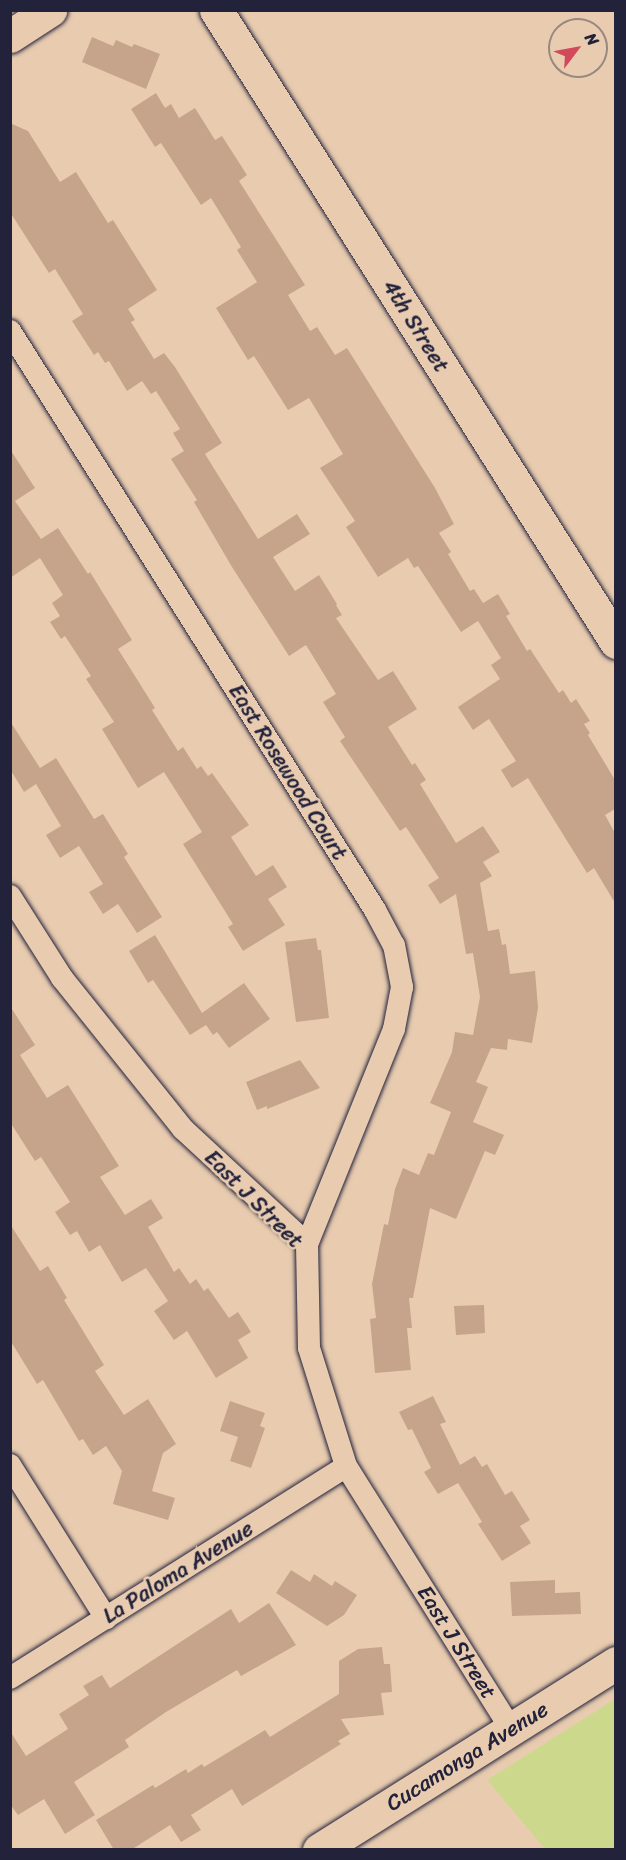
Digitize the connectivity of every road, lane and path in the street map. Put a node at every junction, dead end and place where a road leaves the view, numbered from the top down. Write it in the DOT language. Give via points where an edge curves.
graph roads {
  1 [pos="50,10"];
  2 [pos="216,10"];
  3 [pos="10,36"];
  4 [pos="10,331"];
  5 [pos="614,637"];
  6 [pos="10,896"];
  7 [pos="307,1244"];
  8 [pos="10,1465"];
  9 [pos="346,1466"];
  10 [pos="106,1618"];
  11 [pos="615,1663"];
  12 [pos="10,1678"];
  13 [pos="511,1729"];
  14 [pos="319,1850"];
  1 -- 3 [label="main road"];
  2 -- 5 [label="main road, 4th Street"];
  4 -- 7 [label="street, East Rosewood Court" via="394,945 402,987 394,1029"];
  6 -- 7 [label="street, East J Street" via="62,978 183,1129"];
  7 -- 9 [label="street, East J Street" via="309,1348"];
  8 -- 10 [label="street"];
  9 -- 10 [label="street, La Paloma Avenue"];
  9 -- 13 [label="street, East J Street"];
  10 -- 12 [label="street, La Paloma Avenue"];
  11 -- 13 [label="main road, Cucamonga Avenue"];
  13 -- 14 [label="main road, Cucamonga Avenue"];
}
